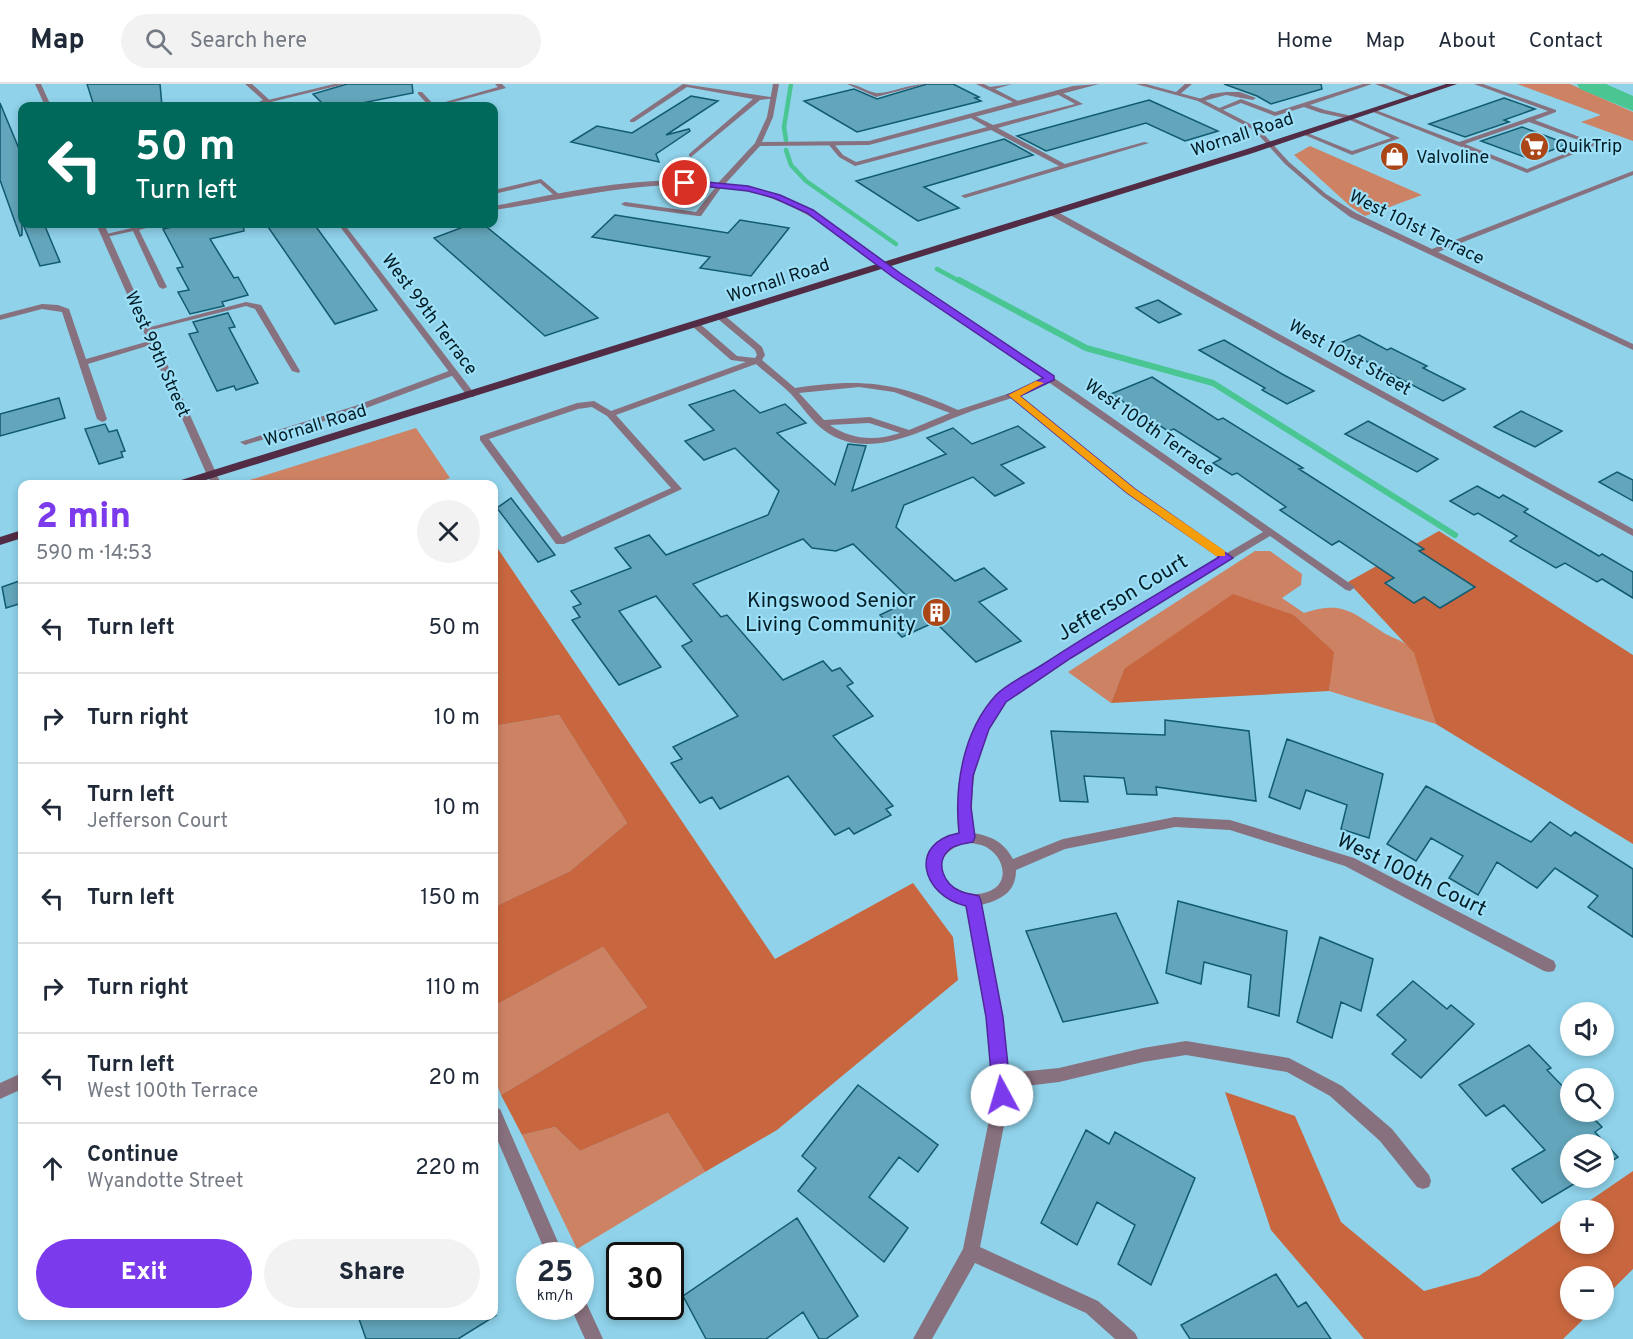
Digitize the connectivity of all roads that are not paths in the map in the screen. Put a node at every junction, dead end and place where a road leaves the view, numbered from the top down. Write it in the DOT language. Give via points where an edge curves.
graph roads {
  1 [pos="38,84"];
  2 [pos="248,84"];
  3 [pos="342,84"];
  4 [pos="498,84"];
  5 [pos="777,84"];
  6 [pos="850,84"];
  7 [pos="922,84"];
  8 [pos="978,84"];
  9 [pos="1009,84"];
  10 [pos="1096,84"];
  11 [pos="1139,84"];
  12 [pos="1190,84"];
  13 [pos="1369,84"];
  14 [pos="1378,84"];
  15 [pos="1453,84"];
  16 [pos="1477,84"];
  17 [pos="1073,86"];
  18 [pos="990,89"];
  19 [pos="1057,92"];
  20 [pos="420,93"];
  21 [pos="1177,93"];
  22 [pos="1413,97"];
  23 [pos="758,98"];
  24 [pos="774,98"];
  25 [pos="267,100"];
  26 [pos="1200,100"];
  27 [pos="46,102"];
  28 [pos="262,102"];
  29 [pos="429,102"];
  30 [pos="449,102"];
  31 [pos="1019,103"];
  32 [pos="1300,105"];
  33 [pos="1220,109"];
  34 [pos="1286,109"];
  35 [pos="1371,110"];
  36 [pos="971,116"];
  37 [pos="1349,117"];
  38 [pos="1529,120"];
  39 [pos="632,121"];
  40 [pos="1329,123"];
  41 [pos="992,127"];
  42 [pos="1304,133"];
  43 [pos="1146,143"];
  44 [pos="758,144"];
  45 [pos="1459,144"];
  46 [pos="832,145"];
  47 [pos="1269,145"];
  48 [pos="691,155"];
  49 [pos="1065,167"];
  50 [pos="1633,173"];
  51 [pos="720,185"];
  52 [pos="498,191"];
  53 [pos="558,196"];
  54 [pos="965,196"];
  55 [pos="625,204"];
  56 [pos="498,207"];
  57 [pos="1051,212"];
  58 [pos="102,228"];
  59 [pos="139,228"];
  60 [pos="344,228"];
  61 [pos="135,229"];
  62 [pos="105,236"];
  63 [pos="1431,252"];
  64 [pos="883,265"];
  65 [pos="163,286"];
  66 [pos="721,316"];
  67 [pos="0,318"];
  68 [pos="696,325"];
  69 [pos="147,328"];
  70 [pos="153,343"];
  71 [pos="1633,347"];
  72 [pos="757,361"];
  73 [pos="84,362"];
  74 [pos="296,371"];
  75 [pos="454,372"];
  76 [pos="1051,378"];
  77 [pos="792,391"];
  78 [pos="471,395"];
  79 [pos="1013,395"];
  80 [pos="958,413"];
  81 [pos="610,414"];
  82 [pos="102,419"];
  83 [pos="822,423"];
  84 [pos="909,433"];
  85 [pos="245,442"];
  86 [pos="214,480"];
  87 [pos="1270,532"];
  88 [pos="1633,533"];
  89 [pos="18,535"];
  90 [pos="0,541"];
  91 [pos="1227,558"];
  92 [pos="1350,587"];
  93 [pos="967,837"];
  94 [pos="1009,867"];
  95 [pos="973,901"];
  96 [pos="1549,966"];
  97 [pos="18,1082"];
  98 [pos="1001,1082"];
  99 [pos="0,1091"];
  100 [pos="498,1124"];
  101 [pos="1423,1181"];
  102 [pos="550,1242"];
  103 [pos="971,1252"];
  104 [pos="585,1320"];
  105 [pos="594,1339"];
  106 [pos="922,1339"];
  107 [pos="1129,1339"];
  1 -- 27 [label="street"];
  2 -- 25 [label="street"];
  3 -- 25 [label="street"];
  4 -- 30 [label="street" via="503,88"];
  5 -- 24 [label="street"];
  6 -- 7 [label="street" via="876,95"];
  8 -- 18 [label="street"];
  9 -- 18 [label="street"];
  10 -- 17 [label="street"];
  11 -- 21 [label="street, West 101st Terrace"];
  12 -- 21 [label="street"];
  13 -- 32 [label="street"];
  14 -- 22 [label="street"];
  15 -- 22 [label="main road, Wornall Road"];
  16 -- 38 [label="street" via="1554,111"];
  17 -- 19 [label="street"];
  18 -- 31 [label="street"];
  19 -- 31 [label="street"];
  19 -- 41 [label="street" via="1080,104"];
  20 -- 29 [label="street"];
  21 -- 26 [label="street, West 101st Terrace"];
  22 -- 35 [label="main road, Wornall Road"];
  23 -- 24 [label="street"];
  23 -- 39 [label="street" via="686,85"];
  23 -- 48 [label="street"];
  24 -- 44 [label="street"];
  25 -- 28 [label="street"];
  26 -- 33 [label="street, West 101st Terrace"];
  26 -- 34 [label="street" via="1213,94 1240,93"];
  31 -- 36 [label="street"];
  32 -- 34 [label="street"];
  32 -- 37 [label="street"];
  32 -- 40 [label="street"];
  33 -- 34 [label="street" via="1241,101 1275,114"];
  33 -- 47 [label="street, West 101st Terrace" via="1256,129"];
  35 -- 37 [label="main road, Wornall Road"];
  35 -- 45 [label="street"];
  36 -- 41 [label="street"];
  36 -- 46 [label="street" via="869,143"];
  37 -- 40 [label="main road, Wornall Road"];
  37 -- 42 [label="street" via="1397,138 1352,153"];
  38 -- 45 [label="street"];
  38 -- 45 [label="street" via="1595,144 1527,171"];
  40 -- 42 [label="main road, Wornall Road"];
  41 -- 46 [label="street" via="855,164"];
  41 -- 49 [label="street"];
  42 -- 47 [label="main road, Wornall Road"];
  43 -- 49 [label="street"];
  44 -- 46 [label="street"];
  44 -- 51 [label="street"];
  47 -- 57 [label="main road, Wornall Road"];
  47 -- 63 [label="street, West 101st Terrace" via="1324,195 1353,215"];
  49 -- 54 [label="street"];
  50 -- 63 [label="street"];
  51 -- 53 [label="street, West 100th Terrace" via="622,185"];
  51 -- 55 [label="street" via="698,214"];
  51 -- 64 [label="street, West 100th Terrace" via="777,196 810,211"];
  52 -- 53 [label="street" via="541,182"];
  53 -- 56 [label="street, West 100th Terrace"];
  57 -- 64 [label="main road, Wornall Road"];
  57 -- 88 [label="street, West 101st Street"];
  58 -- 62 [label="street, West 99th Street"];
  59 -- 61 [label="street"];
  60 -- 75 [label="street, West 99th Terrace"];
  61 -- 62 [label="street"];
  61 -- 65 [label="street"];
  62 -- 69 [label="street, West 99th Street"];
  63 -- 71 [label="street, West 101st Terrace"];
  64 -- 66 [label="main road, Wornall Road"];
  64 -- 76 [label="street, West 100th Terrace"];
  66 -- 68 [label="main road, Wornall Road"];
  66 -- 72 [label="street" via="759,349"];
  67 -- 73 [label="street" via="47,306 66,311"];
  68 -- 72 [label="street" via="734,357"];
  68 -- 78 [label="main road, Wornall Road"];
  69 -- 70 [label="street, West 99th Street"];
  69 -- 74 [label="street" via="246,304 258,307"];
  70 -- 73 [label="street"];
  70 -- 86 [label="street, West 99th Street"];
  72 -- 77 [label="street"];
  72 -- 81 [label="street"];
  73 -- 82 [label="street"];
  75 -- 78 [label="street, West 99th Terrace"];
  75 -- 85 [label="street" via="358,408"];
  76 -- 79 [label="street"];
  76 -- 87 [label="street, West 100th Terrace"];
  77 -- 80 [label="street" via="867,383 922,396"];
  77 -- 83 [label="street"];
  78 -- 86 [label="main road, Wornall Road"];
  79 -- 80 [label="street"];
  79 -- 91 [label="street" via="1131,491"];
  80 -- 84 [label="street"];
  81 -- 81 [label="street" via="594,404 577,406 483,438 560,542 677,489"];
  83 -- 84 [label="street" via="870,420"];
  83 -- 84 [label="street" via="846,438 878,442"];
  87 -- 91 [label="street, Jefferson Court"];
  87 -- 92 [label="street, West 100th Terrace"];
  89 -- 90 [label="main road"];
  91 -- 93 [label="street, Jefferson Court" via="1002,698 982,727 965,776"];
  93 -- 94 [label="street" via="994,846"];
  93 -- 95 [label="street" via="944,845 933,866 945,890"];
  94 -- 95 [label="street" via="1010,878 1001,892 987,900"];
  94 -- 96 [label="street, West 100th Court" via="1063,844 1175,822 1230,825 1349,862"];
  95 -- 98 [label="street" via="994,1017"];
  97 -- 99 [label="street"];
  98 -- 101 [label="street" via="1059,1075 1143,1054 1186,1048 1289,1065 1336,1091 1386,1135"];
  98 -- 103 [label="street" via="1002,1095"];
  100 -- 102 [label="street"];
  103 -- 106 [label="street"];
  103 -- 107 [label="street" via="1092,1307"];
  104 -- 105 [label="street"];
}
